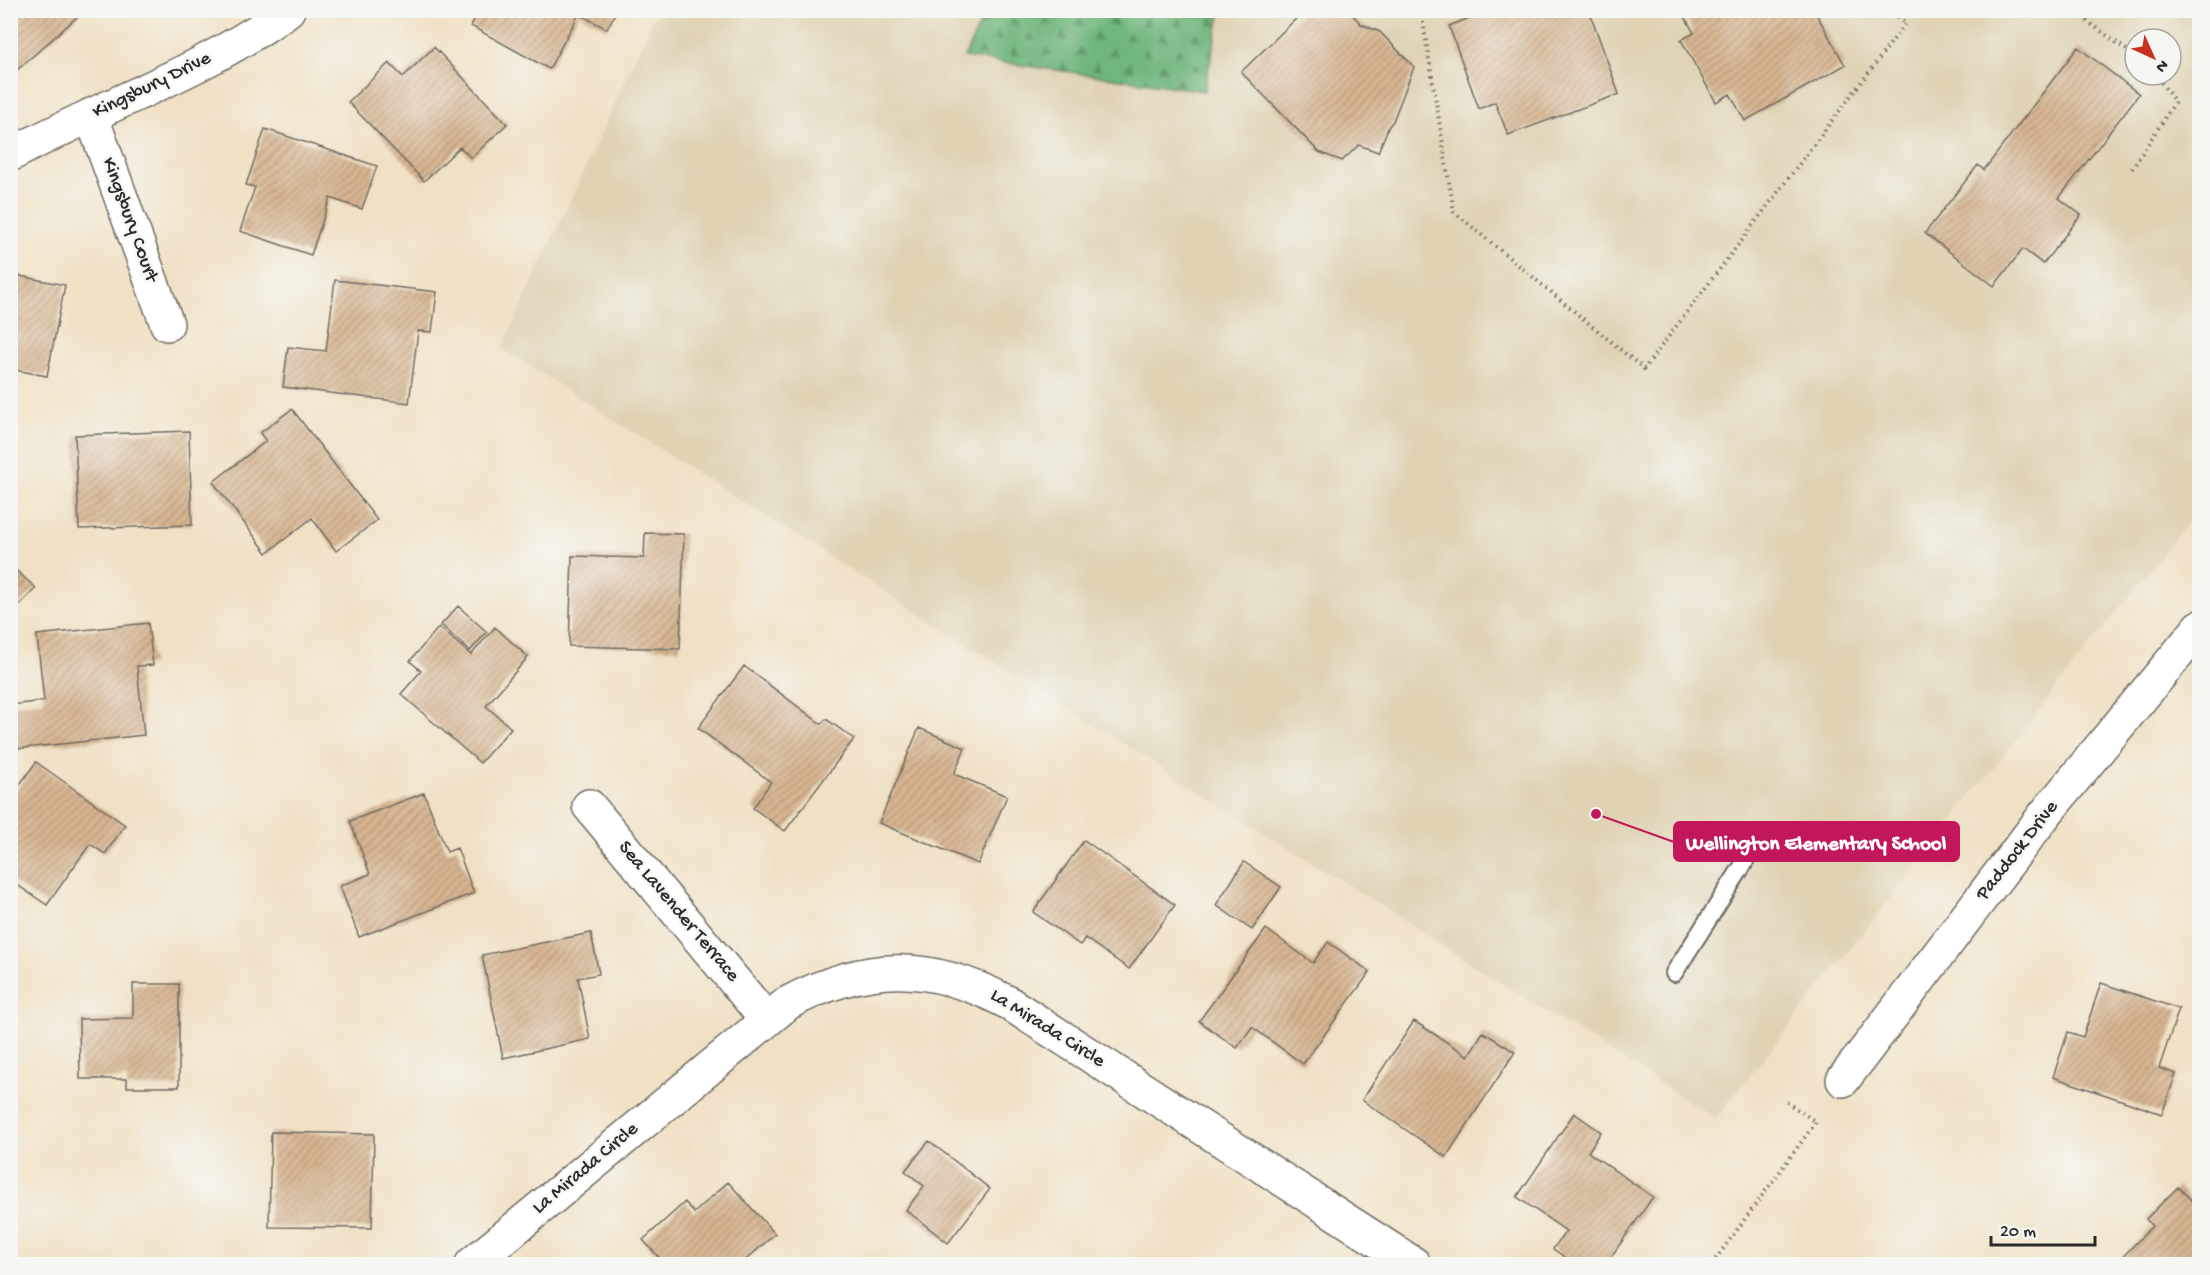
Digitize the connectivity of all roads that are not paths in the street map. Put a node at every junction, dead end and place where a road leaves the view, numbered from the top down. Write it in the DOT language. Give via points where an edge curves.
graph roads {
  1 [pos="288,10"];
  2 [pos="91,115"];
  3 [pos="10,154"];
  4 [pos="167,324"];
  5 [pos="2199,627"];
  6 [pos="589,806"];
  7 [pos="1745,862"];
  8 [pos="1674,973"];
  9 [pos="766,1019"];
  10 [pos="1843,1080"];
  11 [pos="472,1264"];
  12 [pos="1414,1264"];
  1 -- 2 [label="street, Kingsbury Drive" via="261,31 192,69"];
  2 -- 3 [label="street, Kingsbury Drive"];
  2 -- 4 [label="street, Kingsbury Court"];
  5 -- 10 [label="street, Paddock Drive" via="2046,813"];
  6 -- 9 [label="street, Sea Lavender Terrace"];
  7 -- 8 [label="lane"];
  9 -- 11 [label="street, La Mirada Circle"];
  9 -- 12 [label="street, La Mirada Circle" via="811,991 859,975 910,971 952,978 984,989"];
}
